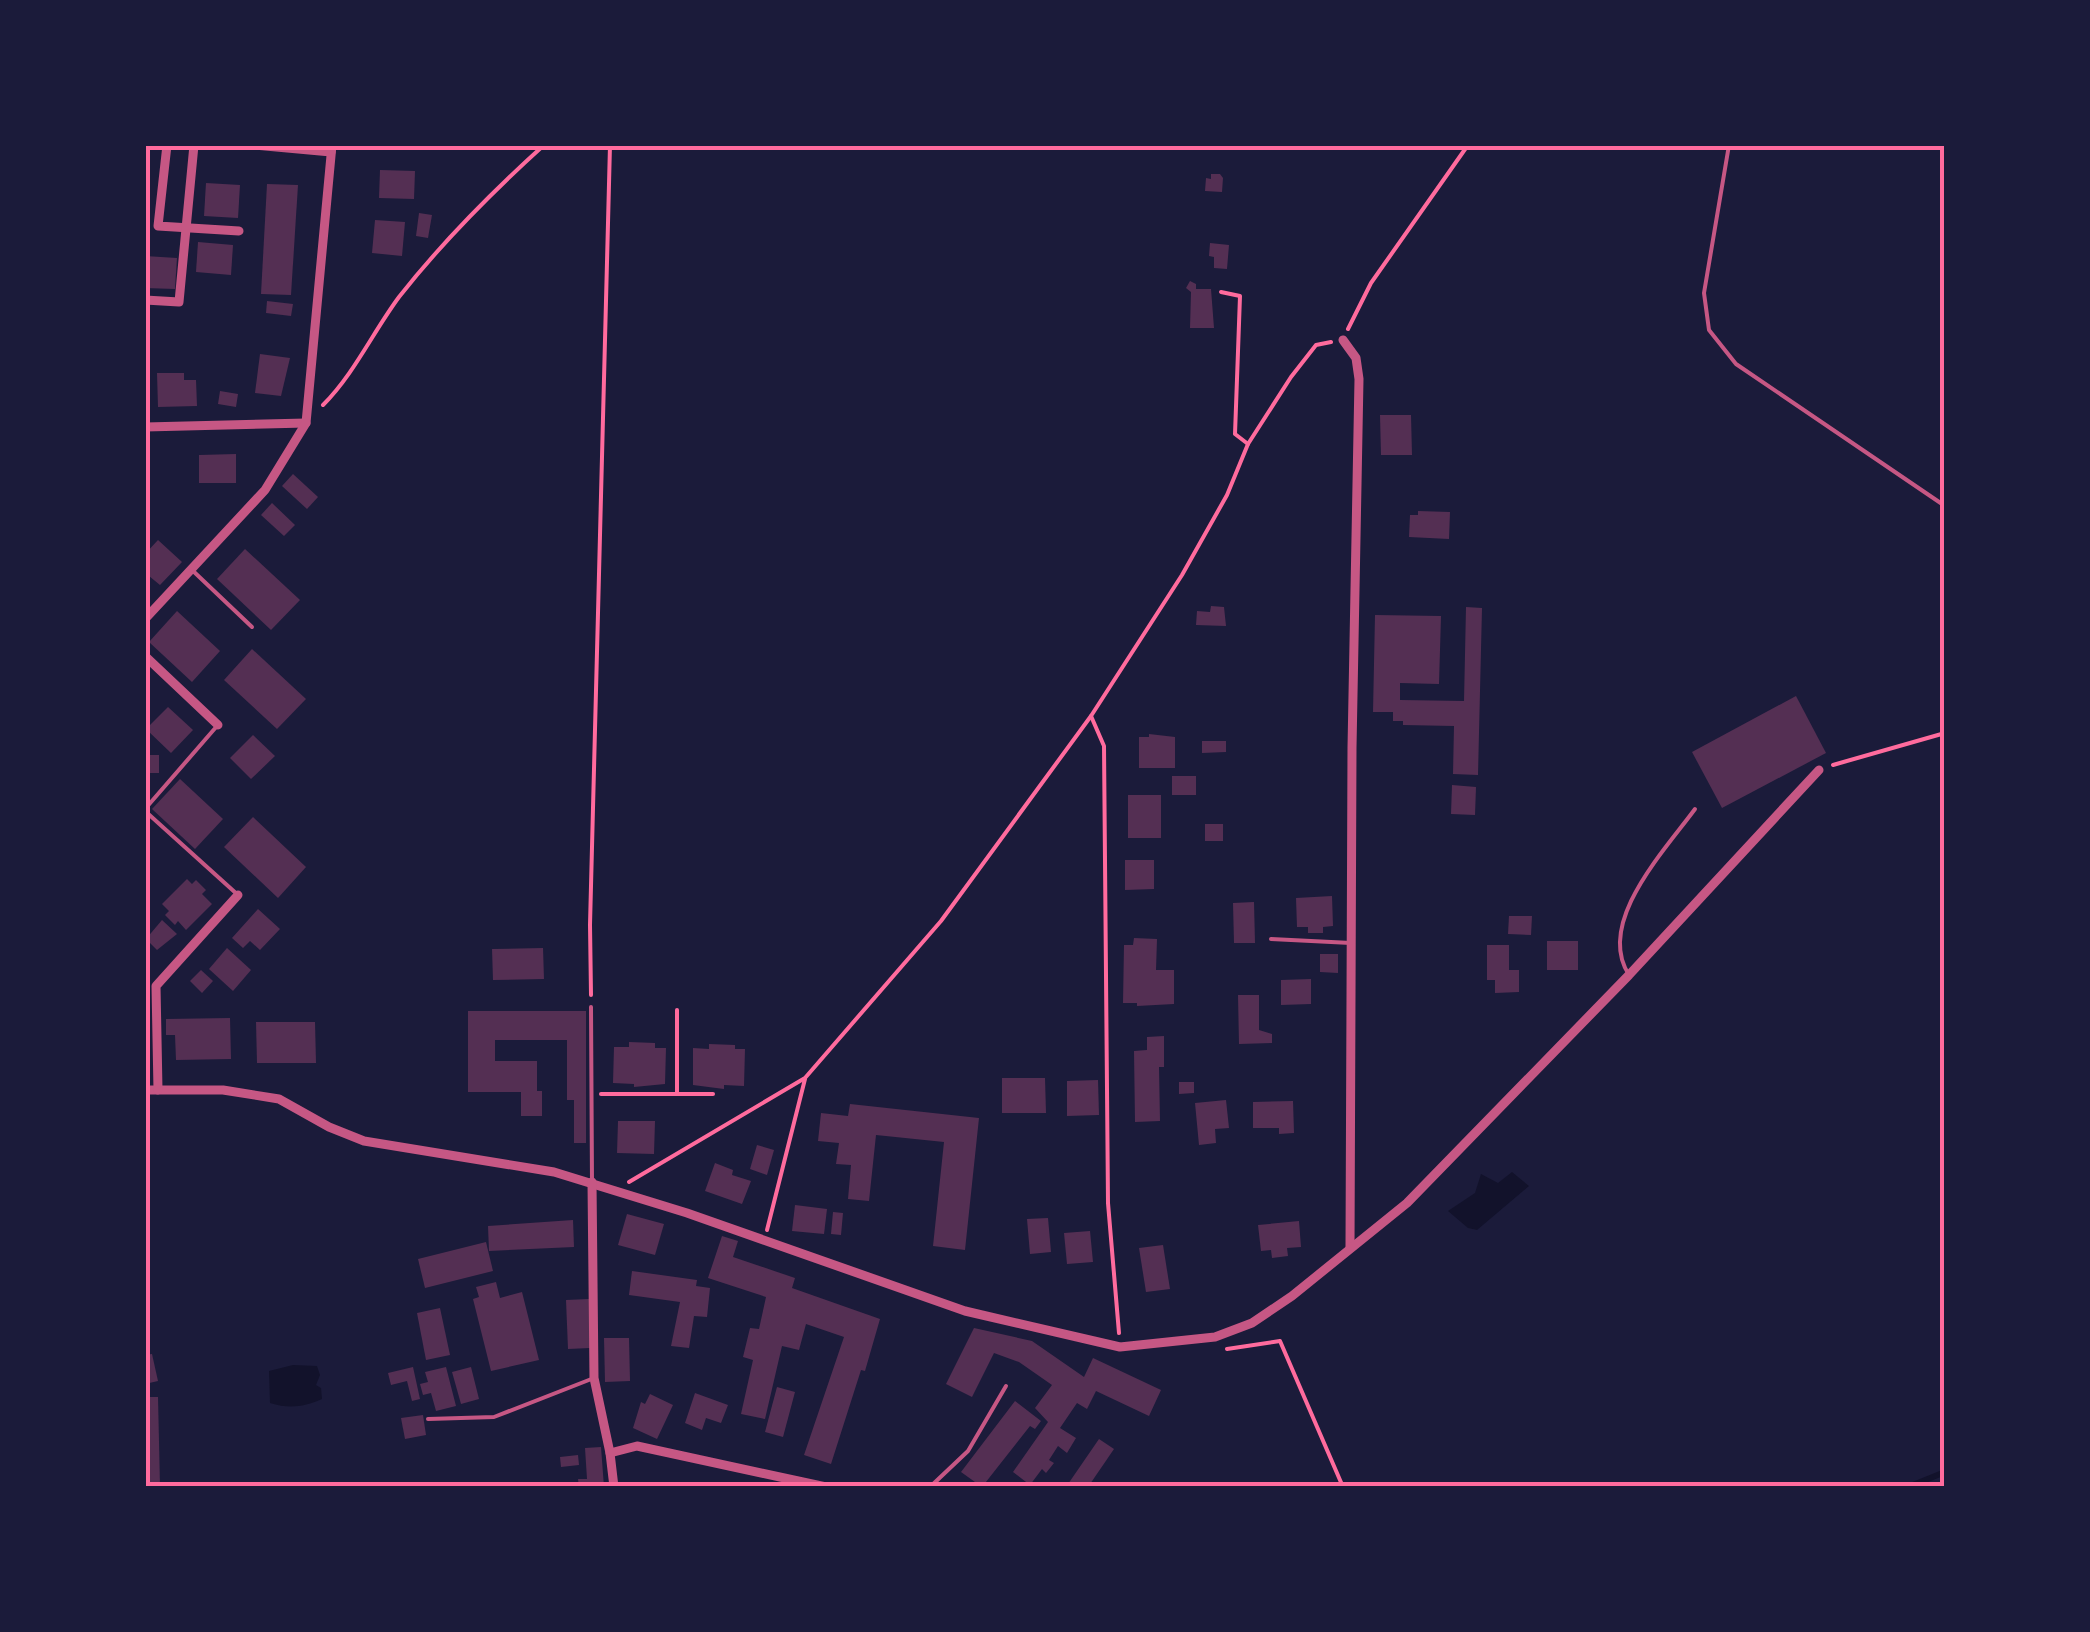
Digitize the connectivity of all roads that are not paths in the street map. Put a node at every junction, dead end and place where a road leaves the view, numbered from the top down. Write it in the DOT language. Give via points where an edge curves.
graph roads {
  1 [pos="167,145"];
  2 [pos="194,145"];
  3 [pos="252,145"];
  4 [pos="1729,145"];
  5 [pos="332,148"];
  6 [pos="184,228"];
  7 [pos="239,231"];
  8 [pos="145,300"];
  9 [pos="1343,340"];
  10 [pos="306,423"];
  11 [pos="145,426"];
  12 [pos="1945,506"];
  13 [pos="192,570"];
  14 [pos="145,619"];
  15 [pos="252,627"];
  16 [pos="145,656"];
  17 [pos="218,724"];
  18 [pos="1819,770"];
  19 [pos="1695,809"];
  20 [pos="145,810"];
  21 [pos="238,895"];
  22 [pos="1272,939"];
  23 [pos="1351,943"];
  24 [pos="1629,975"];
  25 [pos="591,1008"];
  26 [pos="145,1090"];
  27 [pos="158,1090"];
  28 [pos="592,1182"];
  29 [pos="1350,1247"];
  30 [pos="594,1378"];
  31 [pos="1006,1386"];
  32 [pos="428,1419"];
  33 [pos="610,1453"];
  34 [pos="614,1487"];
  35 [pos="826,1487"];
  36 [pos="930,1487"];
  1 -- 6 [label="street" via="158,226"];
  2 -- 6 [label="street"];
  3 -- 5 [label="street"];
  4 -- 12 [label="lane" via="1704,293 1709,330 1736,364"];
  5 -- 10 [label="street"];
  6 -- 7 [label="street"];
  6 -- 8 [label="street" via="179,302"];
  9 -- 23 [label="street" via="1356,358 1359,379"];
  10 -- 11 [label="street"];
  10 -- 13 [label="street" via="265,490"];
  13 -- 14 [label="street"];
  13 -- 15 [label="lane"];
  16 -- 17 [label="street"];
  17 -- 20 [label="lane"];
  18 -- 24 [label="street"];
  19 -- 24 [label="lane" via="1620,924 1620,962"];
  20 -- 21 [label="lane"];
  21 -- 27 [label="street" via="156,986"];
  22 -- 23 [label="lane"];
  23 -- 29 [label="street"];
  24 -- 29 [label="street" via="1407,1202"];
  25 -- 28 [label="lane"];
  26 -- 27 [label="street"];
  27 -- 28 [label="street" via="279,1099 364,1141"];
  28 -- 29 [label="street" via="965,1311 1120,1347 1215,1337 1252,1323"];
  28 -- 30 [label="street"];
  30 -- 32 [label="lane" via="494,1417"];
  30 -- 33 [label="street"];
  31 -- 36 [label="lane" via="968,1451"];
  33 -- 34 [label="street"];
  33 -- 35 [label="street" via="637,1446"];
}
